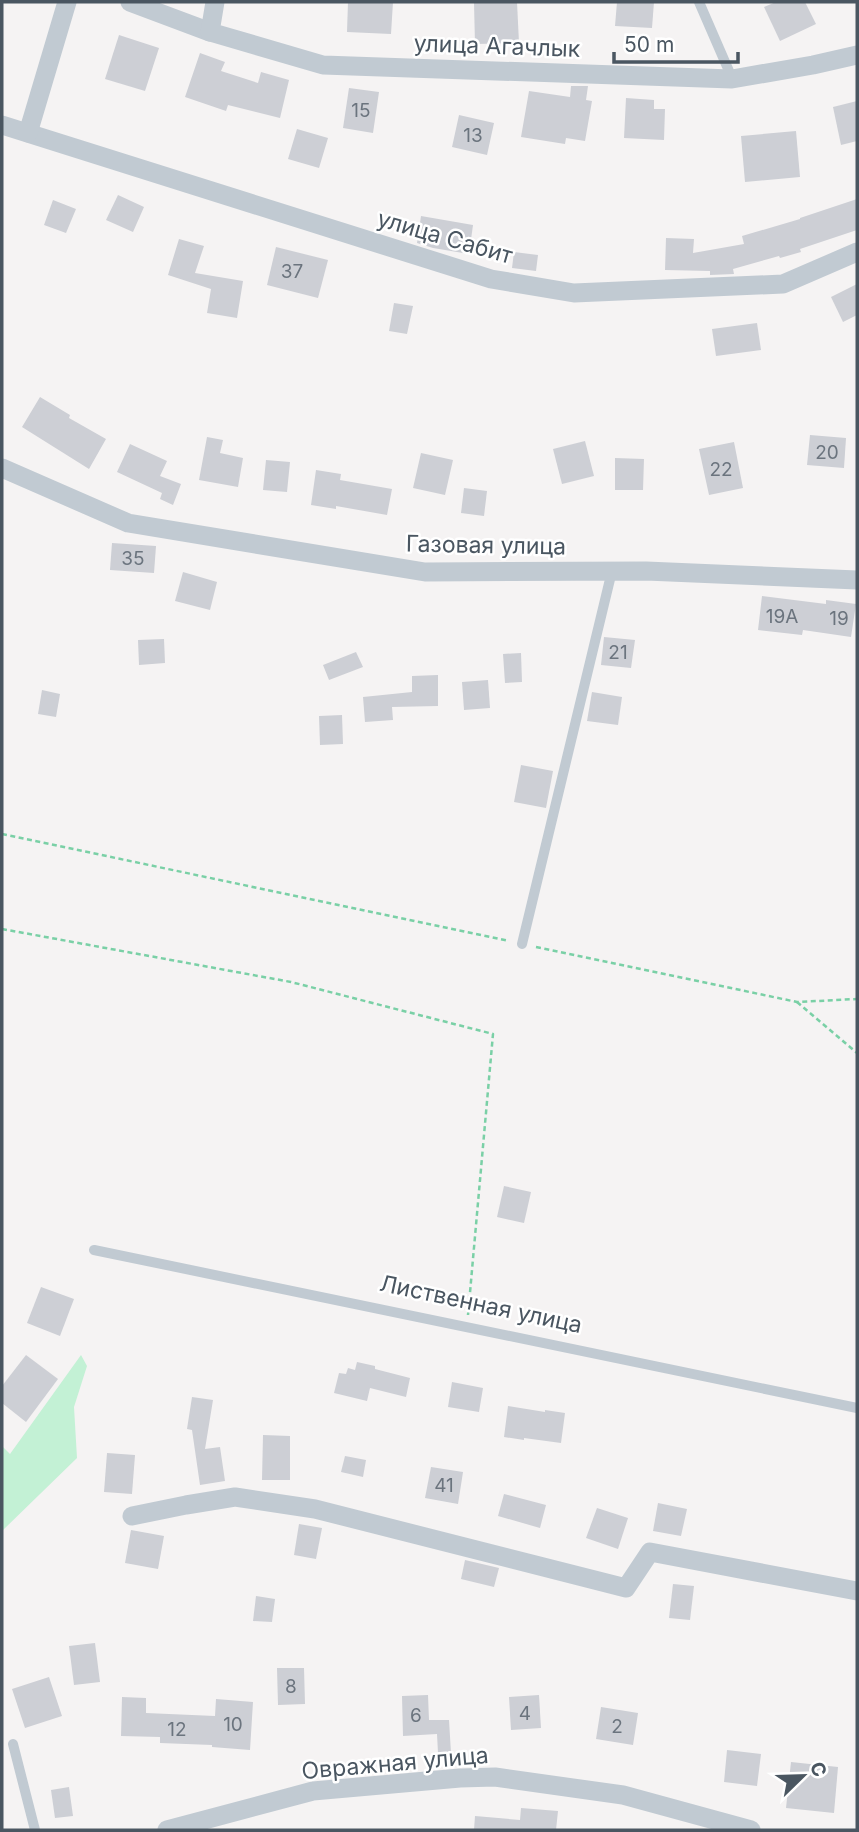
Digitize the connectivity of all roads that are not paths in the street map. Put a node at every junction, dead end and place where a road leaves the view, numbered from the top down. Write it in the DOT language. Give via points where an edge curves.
graph roads {
  1 [pos="67,2"];
  2 [pos="130,2"];
  3 [pos="215,2"];
  4 [pos="699,2"];
  5 [pos="210,32"];
  6 [pos="857,55"];
  7 [pos="732,79"];
  8 [pos="2,125"];
  9 [pos="28,133"];
  10 [pos="857,252"];
  11 [pos="2,468"];
  12 [pos="612,571"];
  13 [pos="857,580"];
  14 [pos="522,944"];
  15 [pos="94,1250"];
  16 [pos="857,1408"];
  17 [pos="132,1517"];
  18 [pos="857,1591"];
  19 [pos="13,1744"];
  20 [pos="35,1830"];
  21 [pos="167,1830"];
  22 [pos="751,1830"];
  1 -- 9 [label="street"];
  2 -- 5 [label="street, улица Агачлык"];
  3 -- 5 [label="street"];
  4 -- 7 [label="lane"];
  5 -- 7 [label="street, улица Агачлык" via="323,65"];
  6 -- 7 [label="street, улица Агачлык"];
  8 -- 9 [label="street, улица Сабит"];
  9 -- 10 [label="street, улица Сабит" via="491,279 574,293 783,284"];
  11 -- 12 [label="street, Газовая улица" via="128,523 425,572"];
  12 -- 13 [label="street, Газовая улица"];
  12 -- 14 [label="lane"];
  15 -- 16 [label="lane, Лиственная улица"];
  17 -- 18 [label="street" via="235,1497 315,1509 626,1588 650,1552"];
  19 -- 20 [label="lane"];
  21 -- 22 [label="street, Овражная улица" via="313,1791 495,1777 623,1795"];
}
